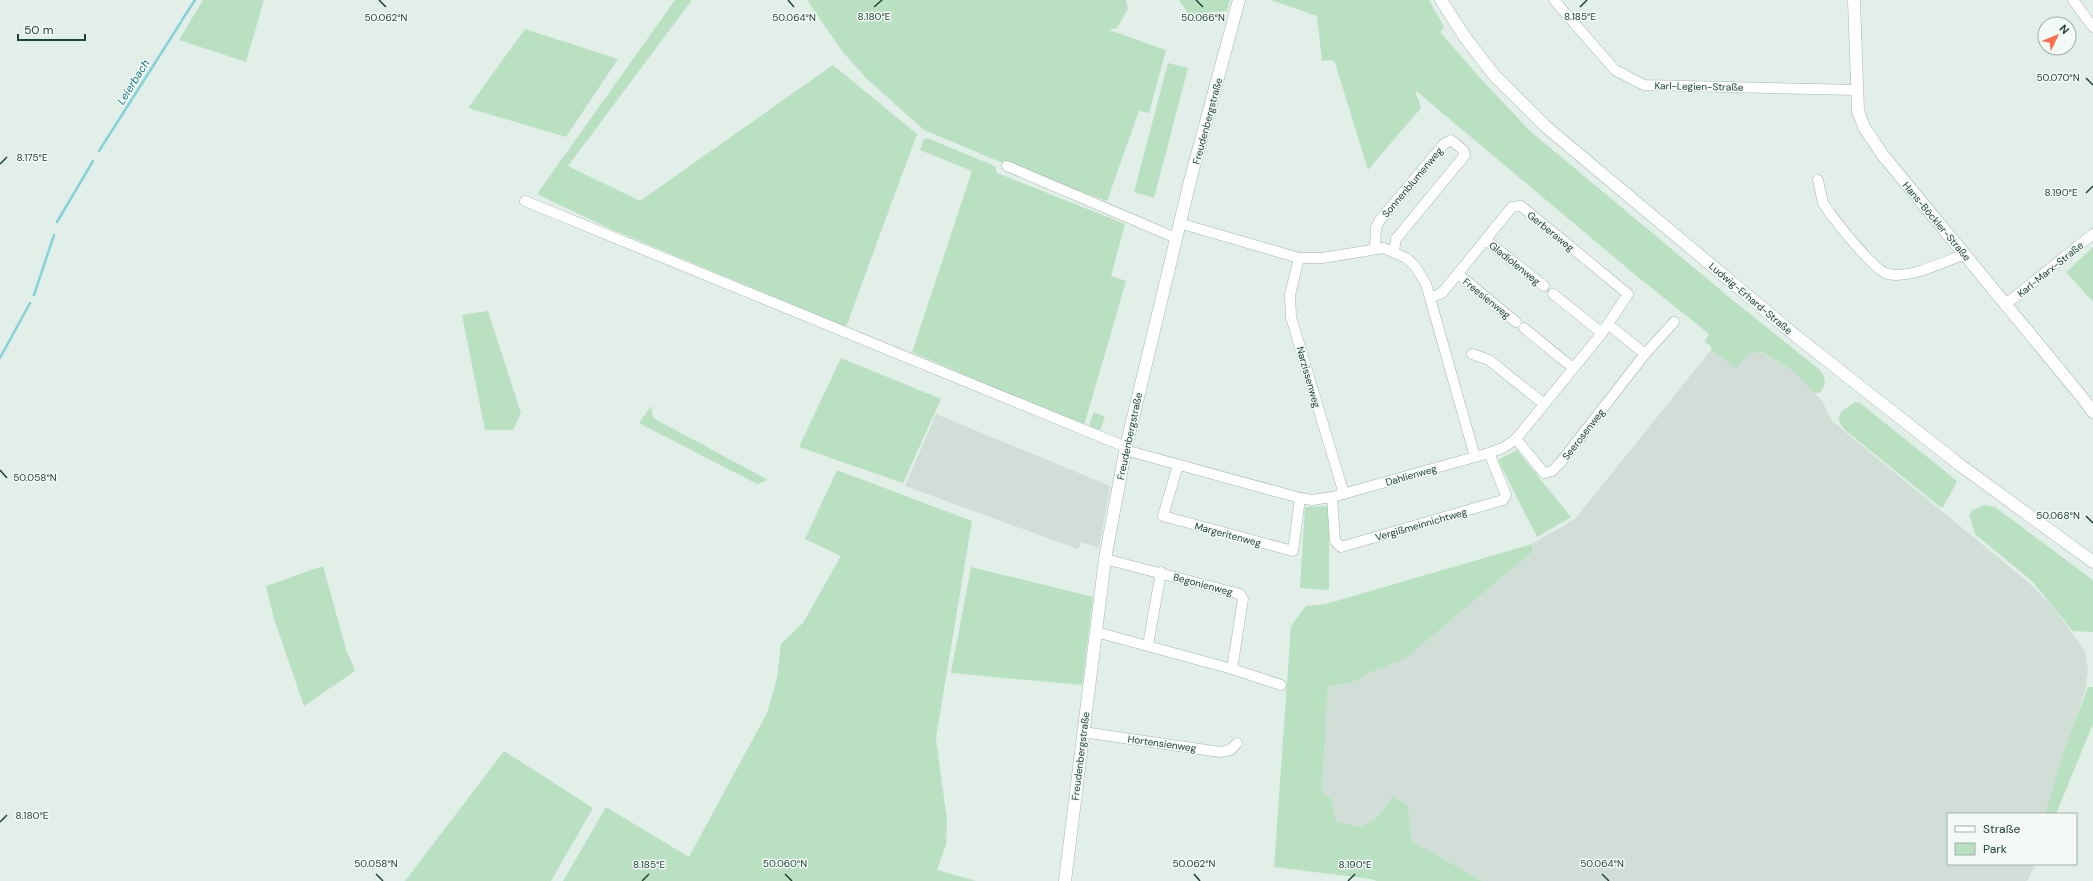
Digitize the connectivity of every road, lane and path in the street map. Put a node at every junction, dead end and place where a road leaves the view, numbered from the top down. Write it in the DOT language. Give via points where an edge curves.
graph roads {
  1 [pos="1239,0"];
  2 [pos="1441,0"];
  3 [pos="1554,0"];
  4 [pos="1854,0"];
  5 [pos="2074,0"];
  6 [pos="2093,27"];
  7 [pos="1856,90"];
  8 [pos="1007,166"];
  9 [pos="1818,180"];
  10 [pos="525,201"];
  11 [pos="1180,223"];
  12 [pos="2093,234"];
  13 [pos="1176,238"];
  14 [pos="1486,240"];
  15 [pos="1375,248"];
  16 [pos="1394,251"];
  17 [pos="1965,254"];
  18 [pos="1299,258"];
  19 [pos="1458,274"];
  20 [pos="1544,286"];
  21 [pos="1553,294"];
  22 [pos="1628,294"];
  23 [pos="1430,298"];
  24 [pos="2006,304"];
  25 [pos="1516,322"];
  26 [pos="1674,322"];
  27 [pos="1609,325"];
  28 [pos="1524,328"];
  29 [pos="1602,333"];
  30 [pos="1472,354"];
  31 [pos="1646,354"];
  32 [pos="1573,368"];
  33 [pos="1544,404"];
  34 [pos="2093,412"];
  35 [pos="1516,439"];
  36 [pos="1125,448"];
  37 [pos="1489,453"];
  38 [pos="1475,457"];
  39 [pos="1178,465"];
  40 [pos="1344,494"];
  41 [pos="1332,497"];
  42 [pos="1300,498"];
  43 [pos="1105,559"];
  44 [pos="2093,562"];
  45 [pos="1161,572"];
  46 [pos="1096,632"];
  47 [pos="1148,645"];
  48 [pos="1232,669"];
  49 [pos="1281,685"];
  50 [pos="1083,732"];
  51 [pos="1237,743"];
  52 [pos="1065,881"];
  1 -- 11 [label="street, Freudenbergstraße"];
  2 -- 44 [label="street, Ludwig-Erhard-Straße" via="1494,75 1545,126 1796,336 1964,469"];
  3 -- 7 [label="street, Karl-Legien-Straße" via="1615,70 1644,85"];
  4 -- 7 [label="street, Hans-Böckler-Straße"];
  5 -- 6 [label="street"];
  7 -- 17 [label="street, Hans-Böckler-Straße" via="1858,111 1873,141"];
  8 -- 13 [label="street"];
  9 -- 17 [label="street" via="1823,203 1829,212 1875,266 1887,274 1918,272"];
  10 -- 36 [label="street, Dahlienweg"];
  11 -- 13 [label="street, Freudenbergstraße"];
  11 -- 18 [label="street"];
  12 -- 24 [label="street, Karl-Marx-Straße"];
  13 -- 36 [label="street, Freudenbergstraße"];
  14 -- 19 [label="street, Gerberaweg"];
  14 -- 20 [label="street, Gladiolenweg"];
  14 -- 22 [label="street, Gerberaweg" via="1512,207 1521,206"];
  15 -- 16 [label="street"];
  15 -- 16 [label="street, Sonnenblumenweg" via="1376,227 1380,220 1444,144 1451,140 1465,155 1396,239"];
  15 -- 18 [label="street" via="1322,258"];
  16 -- 23 [label="street" via="1415,266 1426,284"];
  17 -- 24 [label="street, Hans-Böckler-Straße"];
  18 -- 40 [label="street, Narzissenweg" via="1290,295 1291,317"];
  19 -- 23 [label="street, Gerberaweg" via="1442,293"];
  19 -- 25 [label="street, Freesienweg"];
  21 -- 29 [label="street"];
  22 -- 27 [label="street, Dahlienweg"];
  23 -- 38 [label="street"];
  24 -- 34 [label="street, Hans-Böckler-Straße"];
  26 -- 31 [label="street, Seerosenweg"];
  27 -- 29 [label="street, Dahlienweg"];
  27 -- 31 [label="street"];
  28 -- 32 [label="street"];
  29 -- 32 [label="street, Dahlienweg"];
  30 -- 33 [label="street" via="1489,360"];
  31 -- 35 [label="street, Seerosenweg" via="1561,462 1549,473 1542,472"];
  32 -- 33 [label="street, Dahlienweg"];
  33 -- 35 [label="street, Dahlienweg"];
  35 -- 37 [label="street, Dahlienweg" via="1503,448"];
  36 -- 39 [label="street, Dahlienweg"];
  36 -- 43 [label="street, Freudenbergstraße"];
  37 -- 38 [label="street, Dahlienweg"];
  37 -- 41 [label="street, Vergißmeinnichtweg" via="1506,495 1503,500 1341,547 1335,542"];
  38 -- 40 [label="street, Dahlienweg"];
  39 -- 42 [label="street, Dahlienweg"];
  39 -- 42 [label="street, Margeritenweg" via="1163,516 1293,551"];
  40 -- 41 [label="street, Dahlienweg"];
  41 -- 42 [label="street, Dahlienweg" via="1312,500"];
  43 -- 45 [label="street, Begonienweg"];
  43 -- 46 [label="street, Freudenbergstraße"];
  45 -- 47 [label="street, Begonienweg"];
  45 -- 48 [label="street, Begonienweg" via="1240,594 1242,597"];
  46 -- 47 [label="street"];
  46 -- 50 [label="street, Freudenbergstraße"];
  47 -- 48 [label="street"];
  48 -- 49 [label="street"];
  50 -- 51 [label="street, Hortensienweg" via="1220,752 1230,750"];
  50 -- 52 [label="street, Freudenbergstraße"];
}
